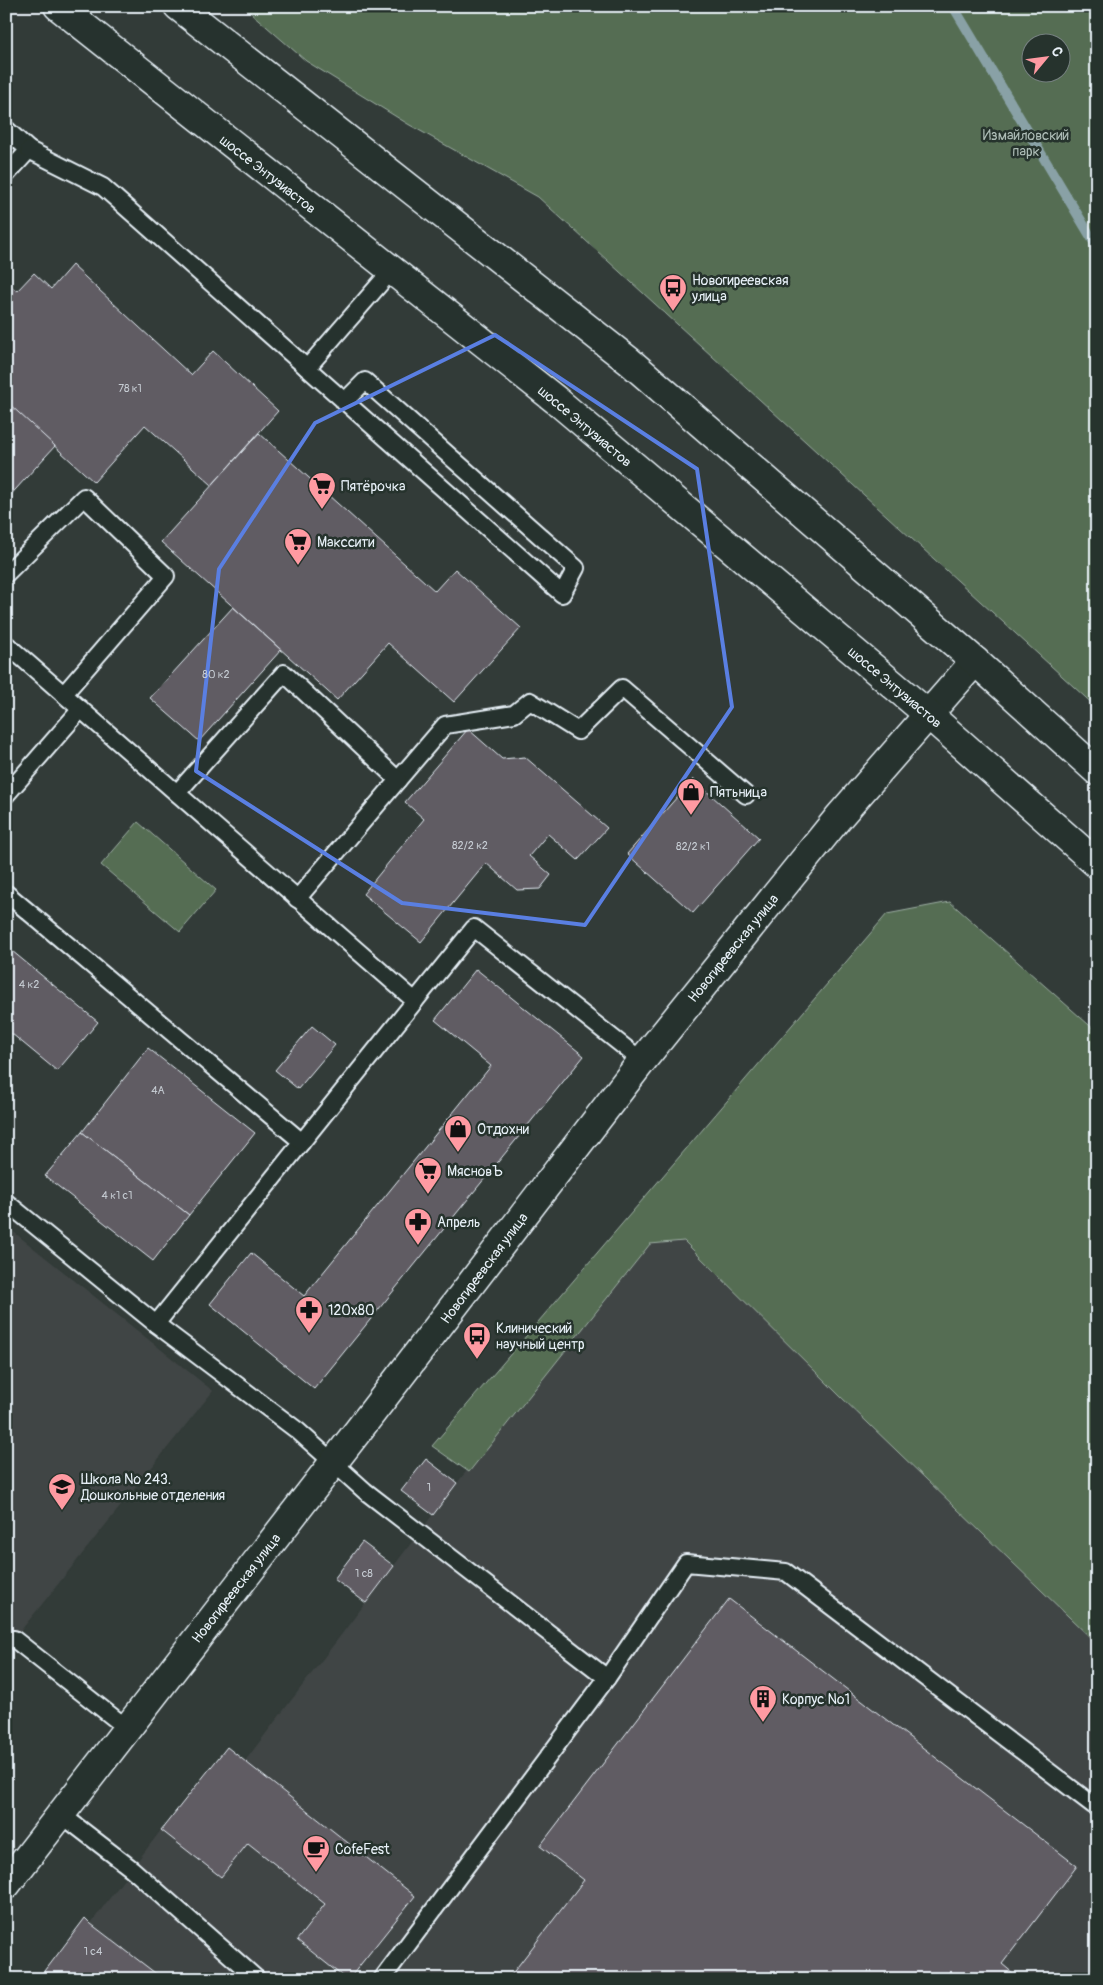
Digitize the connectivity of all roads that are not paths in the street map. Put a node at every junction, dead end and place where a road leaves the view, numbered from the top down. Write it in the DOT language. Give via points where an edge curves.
graph roads {
  1 [pos="58,6"];
  2 [pos="178,6"];
  3 [pos="6,129"];
  4 [pos="29,150"];
  5 [pos="6,175"];
  6 [pos="391,271"];
  7 [pos="307,368"];
  8 [pos="344,402"];
  9 [pos="6,574"];
  10 [pos="6,644"];
  11 [pos="975,662"];
  12 [pos="64,694"];
  13 [pos="81,709"];
  14 [pos="929,715"];
  15 [pos="1097,771"];
  16 [pos="398,780"];
  17 [pos="177,793"];
  18 [pos="6,795"];
  19 [pos="746,795"];
  20 [pos="1097,864"];
  21 [pos="6,893"];
  22 [pos="297,898"];
  23 [pos="415,1001"];
  24 [pos="642,1061"];
  25 [pos="302,1142"];
  26 [pos="6,1202"];
  27 [pos="156,1324"];
  28 [pos="334,1462"];
  29 [pos="14,1639"];
  30 [pos="607,1678"];
  31 [pos="128,1730"];
  32 [pos="1097,1808"];
  33 [pos="62,1815"];
  34 [pos="6,1885"];
  35 [pos="257,1979"];
  36 [pos="382,1979"];
  1 -- 6 [label="main road, шоссе Энтузиастов"];
  2 -- 11 [label="main road" via="628,361"];
  3 -- 4 [label="lane"];
  4 -- 5 [label="lane"];
  4 -- 7 [label="lane" via="103,187"];
  6 -- 7 [label="lane"];
  6 -- 14 [label="main road, шоссе Энтузиастов" via="556,400"];
  7 -- 8 [label="lane"];
  8 -- 8 [label="lane" via="389,442 562,594 576,568 372,387 365,381"];
  9 -- 12 [label="lane" via="84,497 166,576"];
  10 -- 12 [label="lane"];
  11 -- 14 [label="main road, Новогиреевская улица"];
  11 -- 15 [label="main road"];
  12 -- 13 [label="lane"];
  13 -- 17 [label="lane"];
  13 -- 18 [label="lane"];
  14 -- 20 [label="main road, шоссе Энтузиастов"];
  14 -- 24 [label="main road, Новогиреевская улица" via="838,818"];
  16 -- 17 [label="lane" via="284,674"];
  16 -- 19 [label="lane" via="445,726 514,714 530,701 578,731 622,688"];
  16 -- 22 [label="lane"];
  17 -- 22 [label="lane"];
  21 -- 25 [label="lane"];
  22 -- 23 [label="lane"];
  23 -- 24 [label="lane" via="474,928"];
  23 -- 25 [label="lane"];
  24 -- 28 [label="main road, Новогиреевская улица"];
  25 -- 27 [label="lane"];
  26 -- 27 [label="lane"];
  27 -- 28 [label="lane"];
  28 -- 30 [label="lane" via="365,1490"];
  28 -- 31 [label="main road, Новогиреевская улица"];
  29 -- 31 [label="lane"];
  30 -- 32 [label="lane" via="686,1563 786,1572"];
  30 -- 36 [label="lane"];
  31 -- 33 [label="main road, Новогиреевская улица"];
  33 -- 34 [label="main road, Новогиреевская улица"];
  33 -- 35 [label="lane" via="132,1869"];
}
